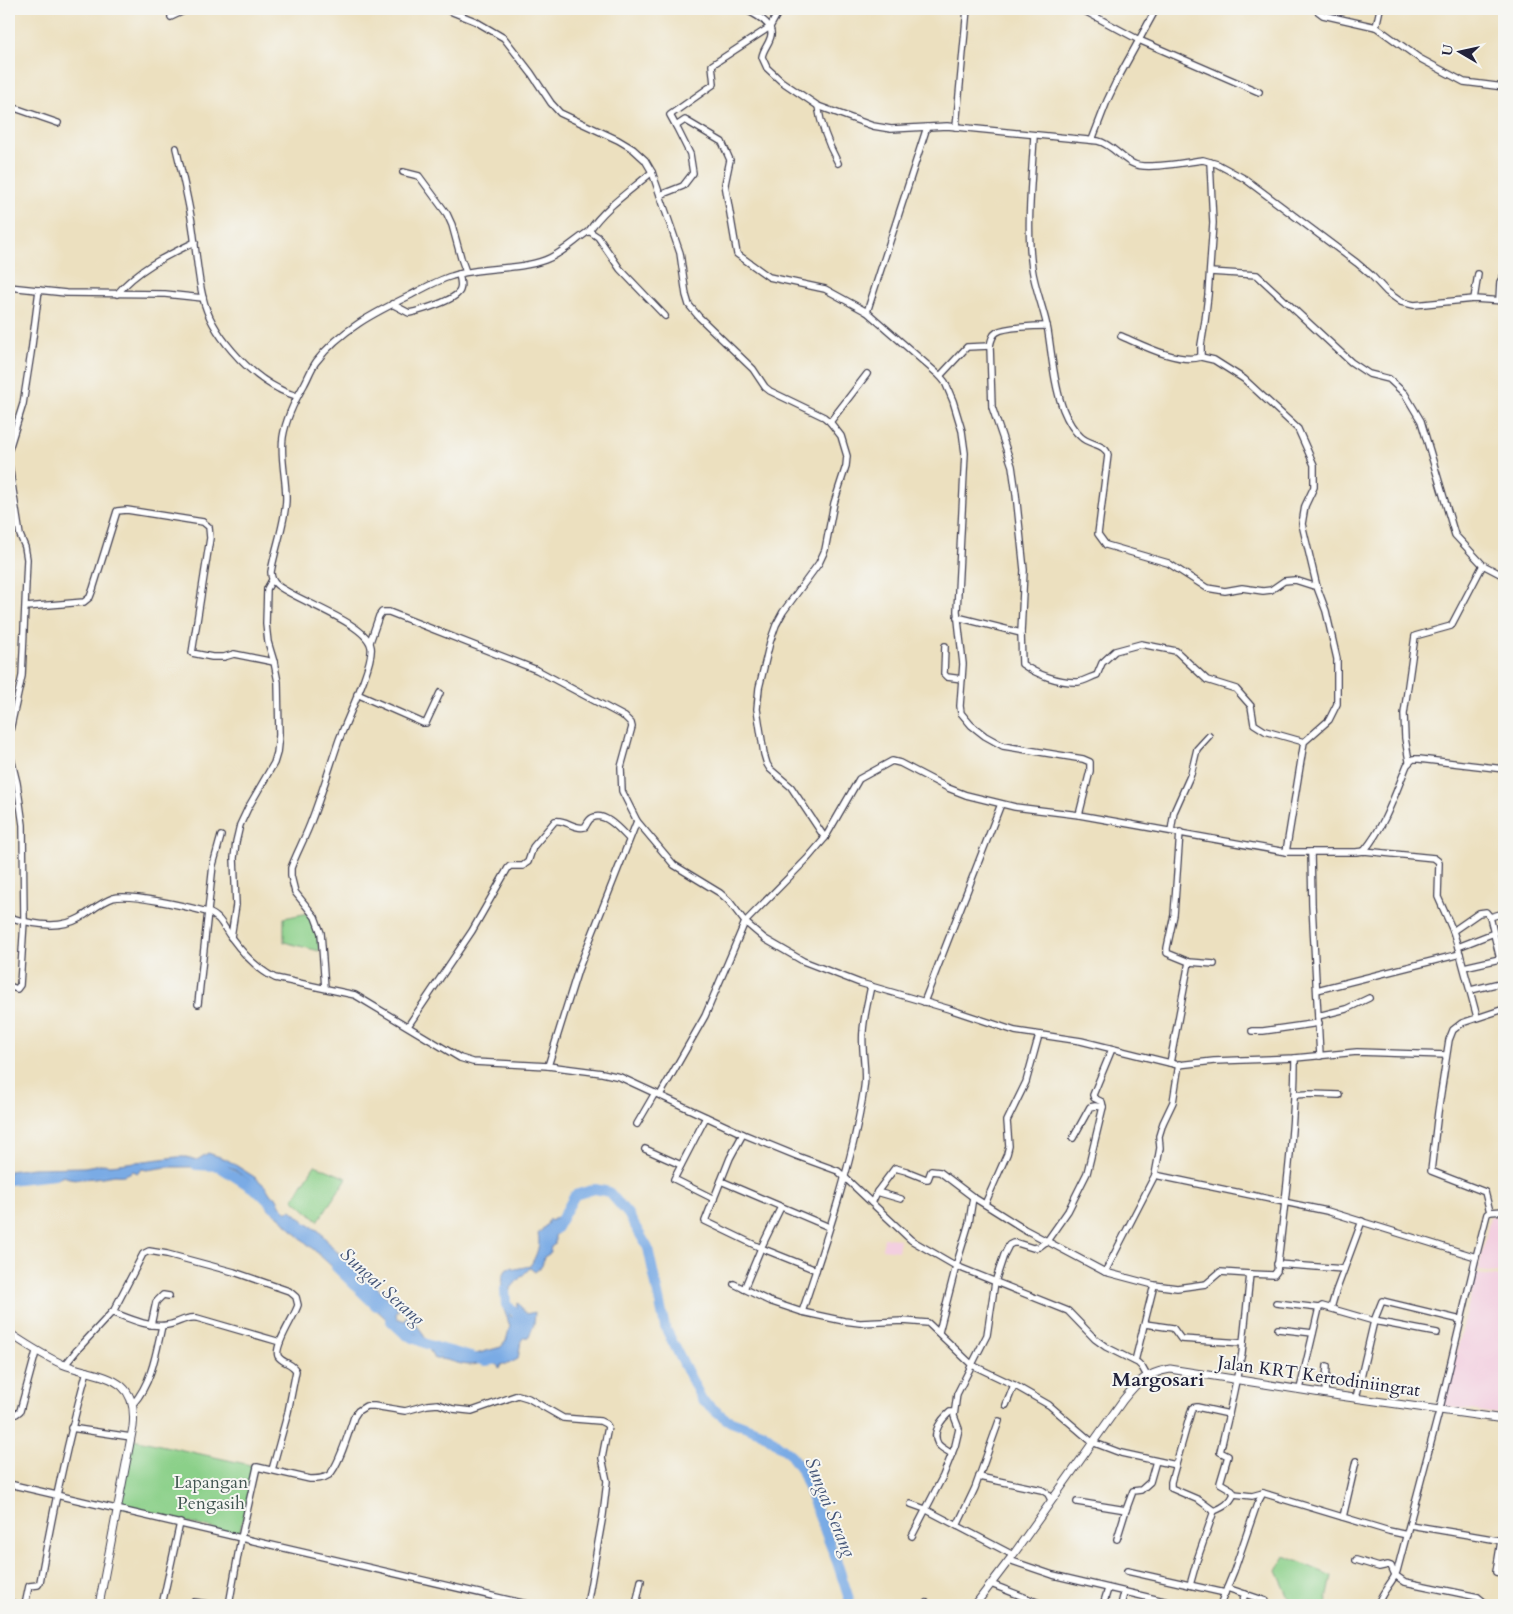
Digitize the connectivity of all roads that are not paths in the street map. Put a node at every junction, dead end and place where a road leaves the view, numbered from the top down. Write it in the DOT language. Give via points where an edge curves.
graph roads {
  1 [pos="188,9"];
  2 [pos="445,9"];
  3 [pos="744,9"];
  4 [pos="780,9"];
  5 [pos="967,9"];
  6 [pos="1081,9"];
  7 [pos="1156,9"];
  8 [pos="1315,9"];
  9 [pos="1380,9"];
  10 [pos="171,17"];
  11 [pos="770,27"];
  12 [pos="1376,27"];
  13 [pos="1139,40"];
  14 [pos="1504,87"];
  15 [pos="1259,92"];
  16 [pos="9,106"];
  17 [pos="818,106"];
  18 [pos="58,123"];
  19 [pos="676,126"];
  20 [pos="927,127"];
  21 [pos="956,127"];
  22 [pos="1034,135"];
  23 [pos="1092,140"];
  24 [pos="176,148"];
  25 [pos="1210,162"];
  26 [pos="838,163"];
  27 [pos="403,172"];
  28 [pos="652,172"];
  29 [pos="660,195"];
  30 [pos="589,231"];
  31 [pos="195,242"];
  32 [pos="466,272"];
  33 [pos="1210,272"];
  34 [pos="458,274"];
  35 [pos="1478,274"];
  36 [pos="1504,275"];
  37 [pos="9,287"];
  38 [pos="39,290"];
  39 [pos="117,294"];
  40 [pos="203,298"];
  41 [pos="1474,299"];
  42 [pos="1502,301"];
  43 [pos="392,304"];
  44 [pos="867,312"];
  45 [pos="665,316"];
  46 [pos="1047,326"];
  47 [pos="1121,336"];
  48 [pos="990,346"];
  49 [pos="1201,357"];
  50 [pos="867,374"];
  51 [pos="940,376"];
  52 [pos="296,396"];
  53 [pos="830,422"];
  54 [pos="9,449"];
  55 [pos="9,465"];
  56 [pos="1484,565"];
  57 [pos="1504,576"];
  58 [pos="272,580"];
  59 [pos="1317,587"];
  60 [pos="26,607"];
  61 [pos="957,617"];
  62 [pos="1021,632"];
  63 [pos="370,642"];
  64 [pos="945,646"];
  65 [pos="274,662"];
  66 [pos="962,679"];
  67 [pos="440,693"];
  68 [pos="358,694"];
  69 [pos="1208,736"];
  70 [pos="1304,742"];
  71 [pos="1410,761"];
  72 [pos="1504,769"];
  73 [pos="1001,804"];
  74 [pos="1080,815"];
  75 [pos="637,820"];
  76 [pos="1171,831"];
  77 [pos="1180,832"];
  78 [pos="220,836"];
  79 [pos="825,838"];
  80 [pos="629,839"];
  81 [pos="1364,851"];
  82 [pos="1286,852"];
  83 [pos="1311,852"];
  84 [pos="208,912"];
  85 [pos="1504,913"];
  86 [pos="9,917"];
  87 [pos="1490,917"];
  88 [pos="24,921"];
  89 [pos="745,922"];
  90 [pos="1452,932"];
  91 [pos="1494,933"];
  92 [pos="231,937"];
  93 [pos="1459,950"];
  94 [pos="1502,959"];
  95 [pos="1190,962"];
  96 [pos="1214,964"];
  97 [pos="1464,967"];
  98 [pos="1504,982"];
  99 [pos="9,986"];
  100 [pos="871,986"];
  101 [pos="325,988"];
  102 [pos="1317,990"];
  103 [pos="1471,990"];
  104 [pos="1369,998"];
  105 [pos="924,1002"];
  106 [pos="198,1004"];
  107 [pos="1504,1008"];
  108 [pos="1477,1017"];
  109 [pos="1319,1019"];
  110 [pos="408,1026"];
  111 [pos="1252,1031"];
  112 [pos="1039,1035"];
  113 [pos="1112,1049"];
  114 [pos="1446,1055"];
  115 [pos="1320,1056"];
  116 [pos="1295,1058"];
  117 [pos="1170,1063"];
  118 [pos="1179,1064"];
  119 [pos="548,1066"];
  120 [pos="657,1094"];
  121 [pos="1294,1095"];
  122 [pos="1339,1095"];
  123 [pos="1103,1107"];
  124 [pos="706,1117"];
  125 [pos="637,1124"];
  126 [pos="743,1134"];
  127 [pos="1074,1138"];
  128 [pos="644,1149"];
  129 [pos="681,1165"];
  130 [pos="1155,1175"];
  131 [pos="844,1176"];
  132 [pos="721,1181"];
  133 [pos="878,1192"];
  134 [pos="973,1197"];
  135 [pos="714,1199"];
  136 [pos="901,1199"];
  137 [pos="1284,1202"];
  138 [pos="872,1203"];
  139 [pos="985,1204"];
  140 [pos="781,1207"];
  141 [pos="1504,1211"];
  142 [pos="1490,1212"];
  143 [pos="1362,1221"];
  144 [pos="829,1227"];
  145 [pos="1047,1241"];
  146 [pos="760,1248"];
  147 [pos="1476,1257"];
  148 [pos="1277,1264"];
  149 [pos="956,1266"];
  150 [pos="1344,1269"];
  151 [pos="816,1270"];
  152 [pos="1105,1272"];
  153 [pos="1250,1274"];
  154 [pos="995,1282"];
  155 [pos="734,1284"];
  156 [pos="1154,1285"];
  157 [pos="744,1289"];
  158 [pos="169,1296"];
  159 [pos="1276,1303"];
  160 [pos="1319,1308"];
  161 [pos="1331,1308"];
  162 [pos="112,1312"];
  163 [pos="802,1312"];
  164 [pos="1461,1320"];
  165 [pos="1374,1321"];
  166 [pos="151,1324"];
  167 [pos="1145,1324"];
  168 [pos="162,1326"];
  169 [pos="1278,1329"];
  170 [pos="939,1332"];
  171 [pos="9,1333"];
  172 [pos="1313,1333"];
  173 [pos="1437,1333"];
  174 [pos="280,1342"];
  175 [pos="1242,1343"];
  176 [pos="36,1352"];
  177 [pos="1135,1361"];
  178 [pos="65,1365"];
  179 [pos="972,1365"];
  180 [pos="1327,1366"];
  181 [pos="87,1371"];
  182 [pos="1147,1376"];
  183 [pos="1236,1379"];
  184 [pos="1014,1386"];
  185 [pos="1300,1389"];
  186 [pos="1325,1393"];
  187 [pos="1356,1398"];
  188 [pos="133,1404"];
  189 [pos="1006,1405"];
  190 [pos="1440,1408"];
  191 [pos="954,1412"];
  192 [pos="9,1413"];
  193 [pos="1229,1414"];
  194 [pos="1504,1418"];
  195 [pos="999,1421"];
  196 [pos="71,1428"];
  197 [pos="131,1437"];
  198 [pos="1092,1442"];
  199 [pos="952,1454"];
  200 [pos="1156,1461"];
  201 [pos="1356,1462"];
  202 [pos="1176,1465"];
  203 [pos="272,1470"];
  204 [pos="979,1477"];
  205 [pos="9,1484"];
  206 [pos="1234,1494"];
  207 [pos="1263,1494"];
  208 [pos="56,1495"];
  209 [pos="1051,1500"];
  210 [pos="1077,1502"];
  211 [pos="911,1504"];
  212 [pos="117,1509"];
  213 [pos="925,1510"];
  214 [pos="1126,1510"];
  215 [pos="1214,1511"];
  216 [pos="1343,1517"];
  217 [pos="180,1523"];
  218 [pos="1410,1524"];
  219 [pos="958,1526"];
  220 [pos="1407,1535"];
  221 [pos="912,1536"];
  222 [pos="241,1538"];
  223 [pos="1117,1539"];
  224 [pos="1503,1541"];
  225 [pos="1011,1558"];
  226 [pos="1356,1560"];
  227 [pos="1126,1571"];
  228 [pos="1504,1574"];
  229 [pos="1395,1575"];
  230 [pos="641,1581"];
  231 [pos="991,1584"];
  232 [pos="1190,1586"];
  233 [pos="1108,1589"];
  234 [pos="1226,1590"];
  235 [pos="1124,1593"];
  236 [pos="1245,1594"];
  237 [pos="194,1602"];
  238 [pos="13,1604"];
  239 [pos="24,1605"];
  240 [pos="98,1605"];
  241 [pos="162,1605"];
  242 [pos="214,1605"];
  243 [pos="229,1605"];
  244 [pos="531,1605"];
  245 [pos="587,1605"];
  246 [pos="636,1605"];
  247 [pos="974,1605"];
  248 [pos="1044,1605"];
  249 [pos="1103,1605"];
  250 [pos="1121,1605"];
  251 [pos="1181,1605"];
  252 [pos="1220,1605"];
  253 [pos="1241,1605"];
  254 [pos="1266,1605"];
  255 [pos="1378,1605"];
  256 [pos="1484,1605"];
  1 -- 10 [label="street"];
  2 -- 28 [label="street" via="504,38 560,112 633,149"];
  3 -- 11 [label="street"];
  4 -- 11 [label="street"];
  5 -- 21 [label="street"];
  6 -- 13 [label="street"];
  7 -- 13 [label="street"];
  8 -- 12 [label="street" via="1323,15"];
  9 -- 12 [label="street"];
  11 -- 17 [label="street" via="771,35 762,57 766,68"];
  11 -- 19 [label="street" via="712,65 714,84 670,115"];
  12 -- 14 [label="street" via="1419,58 1464,82"];
  13 -- 15 [label="street"];
  13 -- 23 [label="street" via="1107,101"];
  16 -- 18 [label="street"];
  17 -- 20 [label="street" via="885,129"];
  17 -- 26 [label="street" via="820,123"];
  19 -- 29 [label="street" via="690,154 692,173 683,186"];
  19 -- 44 [label="street" via="685,120 722,142 730,160 725,184 737,254 769,277 825,289"];
  20 -- 21 [label="street"];
  20 -- 44 [label="street"];
  21 -- 22 [label="street"];
  22 -- 23 [label="street"];
  22 -- 46 [label="street" via="1030,246 1032,269"];
  23 -- 25 [label="street" via="1143,167 1203,160"];
  24 -- 31 [label="street"];
  25 -- 33 [label="street" via="1213,223"];
  25 -- 41 [label="street" via="1245,179 1357,263 1401,302 1414,304"];
  27 -- 32 [label="street" via="419,176 447,214"];
  28 -- 29 [label="street"];
  28 -- 30 [label="street" via="607,209"];
  29 -- 53 [label="street" via="680,253 686,295 693,311 753,369 765,387"];
  30 -- 32 [label="street" via="547,260"];
  30 -- 45 [label="street" via="598,237 620,269"];
  31 -- 39 [label="street" via="144,269"];
  31 -- 40 [label="street"];
  32 -- 34 [label="street"];
  33 -- 49 [label="street"];
  33 -- 56 [label="street" via="1257,275 1351,362 1369,374 1389,379 1405,394 1421,421 1455,535"];
  34 -- 43 [label="street"];
  34 -- 43 [label="street" via="460,290 446,301 409,313"];
  35 -- 41 [label="street"];
  36 -- 42 [label="street" via="1500,282"];
  37 -- 38 [label="street"];
  38 -- 39 [label="street"];
  38 -- 54 [label="street" via="23,404"];
  39 -- 40 [label="street" via="171,294"];
  40 -- 52 [label="street" via="211,322 222,340 260,377"];
  41 -- 42 [label="street"];
  43 -- 52 [label="street" via="351,328 324,352"];
  44 -- 51 [label="street"];
  46 -- 48 [label="street" via="1023,326 997,332"];
  46 -- 59 [label="street" via="1063,408 1081,438 1107,450 1098,534 1106,545 1168,563 1207,588 1263,591 1271,590 1284,580"];
  47 -- 49 [label="street" via="1184,359"];
  48 -- 51 [label="street" via="967,347"];
  48 -- 62 [label="street" via="992,407 1012,466 1016,494 1024,570"];
  49 -- 59 [label="street" via="1214,360 1244,379 1298,429 1314,465 1314,487 1305,506 1302,524"];
  50 -- 53 [label="street"];
  51 -- 61 [label="street" via="953,401 964,447"];
  52 -- 58 [label="street" via="282,439 286,496"];
  53 -- 79 [label="street" via="841,436 847,456 825,550 776,624 759,688 757,709 767,764 792,787"];
  55 -- 60 [label="street" via="27,559"];
  56 -- 57 [label="street"];
  56 -- 71 [label="street" via="1451,626 1415,636 1404,714"];
  58 -- 63 [label="street" via="280,588 355,628"];
  58 -- 65 [label="street" via="267,588 266,624"];
  59 -- 70 [label="street" via="1338,659 1337,704 1329,720"];
  60 -- 65 [label="street" via="84,602 90,597 117,511 203,522 209,527 210,538 192,653 212,657 234,654"];
  60 -- 88 [label="street" via="22,676 9,735 23,825"];
  61 -- 62 [label="street"];
  61 -- 66 [label="street"];
  62 -- 70 [label="street" via="1022,664 1064,681 1080,682 1097,675 1102,663 1115,651 1132,646 1141,644 1176,651 1207,680 1236,689 1251,706 1254,724 1264,731"];
  63 -- 68 [label="street" via="370,662"];
  63 -- 75 [label="street" via="378,616 389,612 537,670 625,717 632,727 620,768 622,791"];
  64 -- 66 [label="street" via="944,674"];
  65 -- 92 [label="street" via="278,682 277,753 244,816 236,842 236,905"];
  66 -- 74 [label="street" via="962,713 990,740 1010,748 1090,762"];
  67 -- 68 [label="street" via="423,723"];
  68 -- 101 [label="street" via="291,868 295,892 315,917 321,933"];
  69 -- 76 [label="street" via="1197,749 1191,774 1174,812"];
  70 -- 82 [label="street"];
  71 -- 72 [label="street" via="1419,759"];
  71 -- 81 [label="street" via="1389,809"];
  73 -- 74 [label="street"];
  73 -- 79 [label="street" via="966,795 900,763 889,762 859,779"];
  73 -- 105 [label="street"];
  74 -- 76 [label="street"];
  75 -- 80 [label="street"];
  75 -- 89 [label="street" via="674,865 720,893"];
  76 -- 77 [label="street"];
  77 -- 82 [label="street"];
  77 -- 95 [label="street" via="1174,915 1166,948 1167,953"];
  78 -- 84 [label="street"];
  79 -- 89 [label="street"];
  80 -- 110 [label="street" via="603,818 590,818 581,829 555,821 533,847 528,862 508,868 472,931"];
  80 -- 119 [label="street" via="578,970"];
  81 -- 83 [label="street"];
  81 -- 90 [label="street" via="1438,861 1438,897"];
  82 -- 83 [label="street"];
  83 -- 102 [label="street"];
  84 -- 88 [label="street" via="121,897 113,898 78,920 60,925"];
  84 -- 92 [label="street" via="220,920"];
  84 -- 106 [label="street"];
  85 -- 87 [label="street"];
  86 -- 88 [label="street"];
  87 -- 90 [label="street" via="1482,912"];
  87 -- 91 [label="street"];
  88 -- 99 [label="street" via="20,985 17,989"];
  89 -- 100 [label="street" via="764,940 803,961"];
  89 -- 120 [label="street" via="705,1016"];
  90 -- 93 [label="street"];
  91 -- 93 [label="street"];
  91 -- 94 [label="street"];
  92 -- 101 [label="street" via="265,974"];
  93 -- 97 [label="street"];
  93 -- 102 [label="street"];
  94 -- 97 [label="street"];
  95 -- 96 [label="street"];
  95 -- 117 [label="street"];
  97 -- 103 [label="street"];
  98 -- 103 [label="street"];
  100 -- 105 [label="street"];
  100 -- 131 [label="street" via="863,1031 864,1086"];
  101 -- 110 [label="street" via="355,995"];
  102 -- 109 [label="street"];
  103 -- 108 [label="street"];
  104 -- 109 [label="street"];
  105 -- 112 [label="street" via="1015,1031"];
  107 -- 108 [label="street"];
  108 -- 114 [label="street" via="1453,1030"];
  109 -- 111 [label="street"];
  109 -- 115 [label="street"];
  110 -- 119 [label="street" via="460,1058 473,1062"];
  112 -- 113 [label="street"];
  112 -- 139 [label="street" via="1024,1086 1007,1122 1008,1152"];
  113 -- 117 [label="street"];
  113 -- 123 [label="street" via="1093,1095"];
  114 -- 115 [label="street" via="1357,1052"];
  114 -- 142 [label="street" via="1431,1171 1485,1192"];
  115 -- 116 [label="street"];
  116 -- 118 [label="street"];
  116 -- 121 [label="street"];
  117 -- 118 [label="street"];
  118 -- 130 [label="street" via="1173,1102 1159,1136"];
  119 -- 120 [label="street" via="602,1073"];
  120 -- 124 [label="street"];
  120 -- 125 [label="street"];
  121 -- 122 [label="street"];
  121 -- 137 [label="street"];
  123 -- 127 [label="street" via="1090,1107"];
  123 -- 145 [label="street" via="1084,1179 1068,1212"];
  124 -- 126 [label="street"];
  124 -- 129 [label="street"];
  126 -- 131 [label="street"];
  126 -- 132 [label="street"];
  128 -- 129 [label="street"];
  129 -- 135 [label="street" via="674,1179"];
  130 -- 137 [label="street"];
  130 -- 152 [label="street"];
  131 -- 138 [label="street"];
  131 -- 144 [label="street"];
  132 -- 135 [label="street"];
  132 -- 140 [label="street"];
  133 -- 134 [label="street" via="896,1168 926,1180 931,1171 940,1172"];
  133 -- 136 [label="street"];
  133 -- 138 [label="street"];
  134 -- 139 [label="street"];
  134 -- 149 [label="street"];
  135 -- 146 [label="street" via="705,1222"];
  137 -- 143 [label="street"];
  137 -- 148 [label="street"];
  138 -- 149 [label="street" via="911,1240"];
  139 -- 145 [label="street"];
  140 -- 144 [label="street"];
  140 -- 146 [label="street"];
  141 -- 142 [label="street"];
  142 -- 147 [label="street"];
  143 -- 147 [label="street"];
  143 -- 150 [label="street"];
  144 -- 151 [label="street"];
  145 -- 152 [label="street"];
  145 -- 154 [label="street" via="1033,1248 1017,1243 1009,1245"];
  146 -- 151 [label="street"];
  146 -- 157 [label="street"];
  147 -- 164 [label="street"];
  148 -- 150 [label="street"];
  148 -- 153 [label="street" via="1274,1275"];
  149 -- 154 [label="street"];
  149 -- 170 [label="street"];
  150 -- 161 [label="street"];
  151 -- 163 [label="street"];
  152 -- 156 [label="street"];
  153 -- 156 [label="street" via="1223,1271 1202,1286 1177,1288"];
  153 -- 175 [label="street"];
  154 -- 177 [label="street" via="1068,1311 1106,1347"];
  154 -- 179 [label="street" via="987,1335"];
  155 -- 157 [label="street"];
  156 -- 167 [label="street"];
  157 -- 163 [label="street" via="769,1302"];
  158 -- 166 [label="street" via="158,1299"];
  159 -- 160 [label="street"];
  160 -- 161 [label="street"];
  160 -- 172 [label="street"];
  161 -- 165 [label="street"];
  162 -- 166 [label="street"];
  162 -- 174 [label="street" via="144,1254 156,1252 234,1272 296,1297 298,1305"];
  162 -- 178 [label="street"];
  163 -- 170 [label="street" via="852,1322 924,1322"];
  164 -- 165 [label="street" via="1384,1300"];
  164 -- 190 [label="street"];
  165 -- 173 [label="street"];
  165 -- 187 [label="street"];
  166 -- 168 [label="street"];
  167 -- 175 [label="street" via="1173,1328 1181,1339"];
  167 -- 177 [label="street"];
  168 -- 174 [label="street" via="193,1317"];
  168 -- 188 [label="street" via="146,1385"];
  169 -- 172 [label="street"];
  170 -- 179 [label="street"];
  171 -- 176 [label="main road"];
  172 -- 185 [label="street"];
  174 -- 203 [label="street" via="278,1356 296,1371"];
  175 -- 183 [label="street"];
  176 -- 178 [label="main road"];
  176 -- 192 [label="street" via="20,1411"];
  177 -- 182 [label="street"];
  178 -- 181 [label="main road"];
  179 -- 184 [label="street"];
  179 -- 191 [label="street" via="957,1394"];
  180 -- 186 [label="street"];
  181 -- 188 [label="main road" via="117,1383 127,1391"];
  181 -- 196 [label="street"];
  182 -- 183 [label="main road, Jalan KRT Kertodiniingrat" via="1170,1369"];
  182 -- 198 [label="main road, Jalan KRT Kertodiniingrat" via="1134,1387"];
  183 -- 185 [label="main road, Jalan KRT Kertodiniingrat"];
  183 -- 193 [label="street"];
  184 -- 189 [label="street"];
  184 -- 198 [label="street" via="1049,1405"];
  185 -- 186 [label="main road, Jalan KRT Kertodiniingrat"];
  186 -- 187 [label="main road, Jalan KRT Kertodiniingrat"];
  187 -- 190 [label="main road, Jalan KRT Kertodiniingrat"];
  188 -- 197 [label="main road"];
  190 -- 194 [label="main road, Jalan KRT Kertodiniingrat"];
  190 -- 218 [label="street"];
  191 -- 199 [label="street" via="959,1430"];
  191 -- 199 [label="street" via="942,1420 936,1435 938,1444"];
  193 -- 202 [label="street" via="1192,1408"];
  193 -- 206 [label="street" via="1220,1452 1228,1456 1220,1484"];
  195 -- 204 [label="street"];
  196 -- 197 [label="street"];
  196 -- 208 [label="street"];
  197 -- 212 [label="main road"];
  198 -- 200 [label="street"];
  198 -- 209 [label="main road, Jalan KRT Kertodiniingrat"];
  199 -- 213 [label="street"];
  200 -- 202 [label="street"];
  200 -- 214 [label="street" via="1150,1482 1141,1490 1133,1491"];
  201 -- 216 [label="street"];
  202 -- 215 [label="street" via="1171,1488 1199,1500"];
  203 -- 222 [label="street" via="257,1467"];
  203 -- 245 [label="street" via="310,1479 327,1476 339,1458 354,1417 366,1406 406,1411 438,1404 472,1411 518,1395 563,1418 603,1422 608,1428 602,1458 607,1481"];
  204 -- 209 [label="street" via="1042,1490"];
  204 -- 219 [label="street"];
  205 -- 208 [label="street"];
  206 -- 207 [label="street"];
  206 -- 215 [label="street" via="1224,1507"];
  207 -- 216 [label="street"];
  207 -- 234 [label="street"];
  208 -- 212 [label="street"];
  208 -- 239 [label="street" via="40,1584 29,1586"];
  209 -- 225 [label="main road, Jalan KRT Kertodiniingrat"];
  210 -- 214 [label="street"];
  211 -- 213 [label="street"];
  212 -- 217 [label="street"];
  212 -- 240 [label="main road"];
  213 -- 219 [label="street"];
  213 -- 221 [label="street"];
  214 -- 223 [label="street"];
  215 -- 232 [label="street"];
  216 -- 220 [label="street"];
  217 -- 222 [label="street"];
  217 -- 241 [label="street"];
  218 -- 220 [label="street"];
  218 -- 224 [label="street"];
  219 -- 225 [label="street"];
  220 -- 229 [label="street"];
  222 -- 243 [label="street"];
  222 -- 244 [label="street"];
  224 -- 228 [label="street" via="1496,1572"];
  225 -- 231 [label="main road, Jalan KRT Kertodiniingrat"];
  225 -- 233 [label="street" via="1034,1570"];
  226 -- 229 [label="street" via="1379,1567 1391,1566"];
  227 -- 232 [label="street"];
  229 -- 255 [label="street"];
  229 -- 256 [label="street" via="1405,1582 1478,1597"];
  230 -- 246 [label="street"];
  231 -- 247 [label="main road, Jalan KRT Kertodiniingrat"];
  231 -- 248 [label="street"];
  232 -- 234 [label="street"];
  233 -- 235 [label="street"];
  233 -- 249 [label="street"];
  234 -- 236 [label="street"];
  234 -- 252 [label="street"];
  235 -- 250 [label="street"];
  235 -- 251 [label="street"];
  236 -- 253 [label="street"];
  236 -- 254 [label="street" via="1267,1601"];
  237 -- 242 [label="street"];
  238 -- 239 [label="street"];
}
